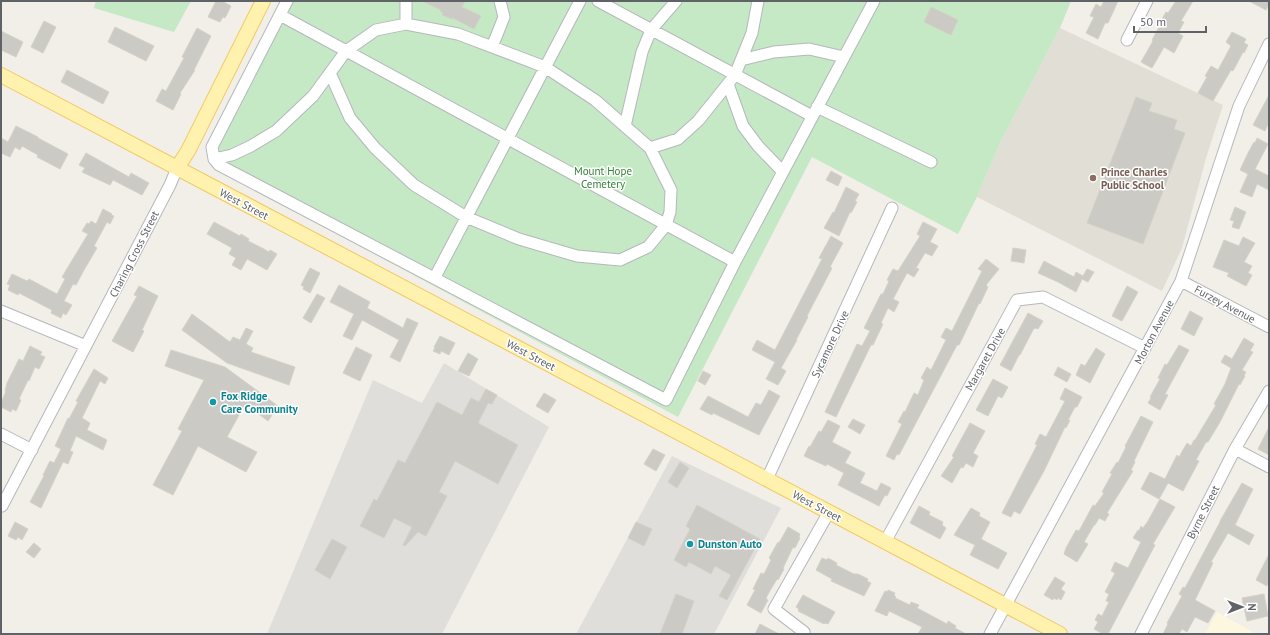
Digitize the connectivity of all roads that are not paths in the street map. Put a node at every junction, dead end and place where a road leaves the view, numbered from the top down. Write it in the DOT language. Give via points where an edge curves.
graph roads {
  1 [pos="263,1"];
  2 [pos="287,1"];
  3 [pos="406,1"];
  4 [pos="500,1"];
  5 [pos="580,1"];
  6 [pos="598,1"];
  7 [pos="676,1"];
  8 [pos="758,1"];
  9 [pos="874,1"];
  10 [pos="1147,1"];
  11 [pos="280,15"];
  12 [pos="406,24"];
  13 [pos="651,30"];
  14 [pos="1127,40"];
  15 [pos="1269,44"];
  16 [pos="492,47"];
  17 [pos="346,51"];
  18 [pos="844,57"];
  19 [pos="741,60"];
  20 [pos="545,67"];
  21 [pos="330,73"];
  22 [pos="1,76"];
  23 [pos="732,79"];
  24 [pos="815,112"];
  25 [pos="625,126"];
  26 [pos="508,138"];
  27 [pos="650,148"];
  28 [pos="214,159"];
  29 [pos="931,162"];
  30 [pos="177,168"];
  31 [pos="783,172"];
  32 [pos="892,208"];
  33 [pos="466,217"];
  34 [pos="666,225"];
  35 [pos="735,262"];
  36 [pos="434,278"];
  37 [pos="1181,281"];
  38 [pos="1,311"];
  39 [pos="1269,327"];
  40 [pos="86,346"];
  41 [pos="1144,348"];
  42 [pos="1269,392"];
  43 [pos="1,434"];
  44 [pos="1235,449"];
  45 [pos="32,450"];
  46 [pos="1269,467"];
  47 [pos="767,479"];
  48 [pos="2,506"];
  49 [pos="829,512"];
  50 [pos="885,542"];
  51 [pos="1006,605"];
  52 [pos="803,634"];
  53 [pos="990,634"];
  54 [pos="1060,634"];
  55 [pos="1141,634"];
  1 -- 30 [label="main road, Charing Cross Street"];
  2 -- 11 [label="street"];
  3 -- 12 [label="street"];
  4 -- 16 [label="street" via="504,17"];
  5 -- 20 [label="street"];
  6 -- 13 [label="street"];
  7 -- 13 [label="street"];
  8 -- 19 [label="street" via="752,33"];
  9 -- 18 [label="street"];
  10 -- 14 [label="street"];
  11 -- 17 [label="street"];
  11 -- 28 [label="street" via="212,147"];
  12 -- 16 [label="street" via="458,34"];
  12 -- 17 [label="street" via="376,30"];
  13 -- 23 [label="street"];
  13 -- 25 [label="street" via="642,52"];
  15 -- 37 [label="street, Morton Avenue" via="1239,106"];
  16 -- 20 [label="street"];
  17 -- 21 [label="street"];
  17 -- 26 [label="street"];
  18 -- 19 [label="street" via="809,49 774,52"];
  18 -- 24 [label="street"];
  19 -- 23 [label="street"];
  20 -- 25 [label="street" via="595,100"];
  20 -- 26 [label="street"];
  21 -- 28 [label="street" via="313,96 276,132 232,155"];
  21 -- 33 [label="street" via="350,118 375,148 414,185"];
  22 -- 30 [label="main road, West Street"];
  23 -- 24 [label="street"];
  23 -- 27 [label="street" via="698,121 678,139"];
  23 -- 31 [label="street" via="743,126"];
  24 -- 29 [label="street"];
  24 -- 31 [label="street"];
  25 -- 27 [label="street"];
  26 -- 33 [label="street"];
  26 -- 34 [label="street"];
  27 -- 34 [label="street" via="671,190 670,212"];
  28 -- 36 [label="street" via="220,165"];
  30 -- 40 [label="street, Charing Cross Street"];
  30 -- 47 [label="main road, West Street"];
  31 -- 35 [label="street"];
  32 -- 47 [label="street, Sycamore Drive"];
  33 -- 34 [label="street" via="519,239 577,256 620,260 648,247"];
  33 -- 36 [label="street"];
  34 -- 35 [label="street"];
  35 -- 36 [label="street" via="666,400"];
  37 -- 39 [label="street, Furzey Avenue"];
  37 -- 41 [label="street, Morton Avenue"];
  38 -- 40 [label="street"];
  40 -- 45 [label="street, Charing Cross Street"];
  41 -- 50 [label="street, Margaret Drive" via="1044,297 1017,300"];
  41 -- 51 [label="street, Morton Avenue"];
  42 -- 44 [label="street, Byrne Street"];
  43 -- 45 [label="street"];
  44 -- 46 [label="street"];
  44 -- 55 [label="street, Byrne Street"];
  45 -- 48 [label="street, Charing Cross Street"];
  47 -- 49 [label="main road, West Street"];
  49 -- 50 [label="main road, West Street"];
  49 -- 52 [label="street" via="774,609 804,632"];
  50 -- 51 [label="main road, West Street"];
  51 -- 53 [label="street, Morton Avenue"];
  51 -- 54 [label="main road, West Street"];
}
